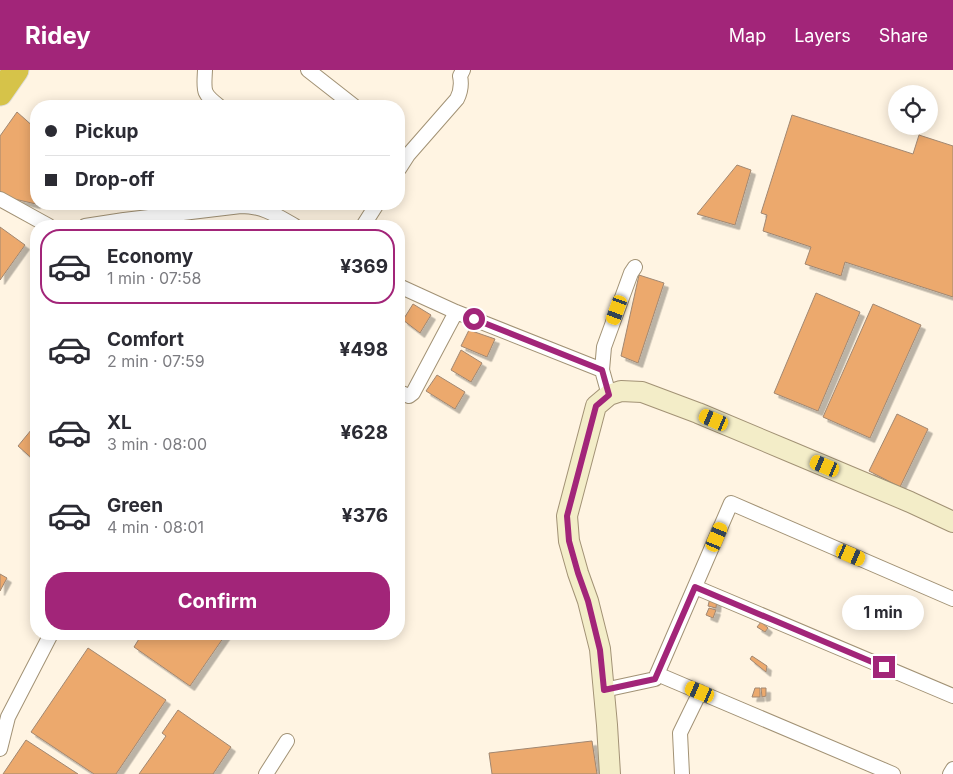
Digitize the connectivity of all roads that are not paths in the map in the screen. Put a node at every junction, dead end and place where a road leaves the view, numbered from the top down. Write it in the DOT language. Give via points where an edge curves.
graph roads {
  1 [pos="16,70"];
  2 [pos="205,70"];
  3 [pos="308,70"];
  4 [pos="458,72"];
  5 [pos="0,93"];
  6 [pos="211,100"];
  7 [pos="346,100"];
  8 [pos="405,149"];
  9 [pos="0,199"];
  10 [pos="213,210"];
  11 [pos="278,210"];
  12 [pos="38,220"];
  13 [pos="144,220"];
  14 [pos="289,220"];
  15 [pos="635,267"];
  16 [pos="405,289"];
  17 [pos="456,312"];
  18 [pos="602,370"];
  19 [pos="405,394"];
  20 [pos="609,395"];
  21 [pos="953,522"];
  22 [pos="695,587"];
  23 [pos="953,599"];
  24 [pos="48,640"];
  25 [pos="657,674"];
  26 [pos="604,690"];
  27 [pos="700,692"];
  28 [pos="953,696"];
  29 [pos="287,741"];
  30 [pos="0,749"];
  31 [pos="953,769"];
  32 [pos="266,774"];
  33 [pos="610,774"];
  34 [pos="682,774"];
  35 [pos="893,774"];
  36 [pos="950,774"];
  1 -- 5 [label="highway"];
  2 -- 6 [label="street" via="205,94"];
  3 -- 7 [label="street"];
  4 -- 8 [label="street" via="462,83 457,99"];
  9 -- 12 [label="street"];
  10 -- 13 [label="street"];
  11 -- 14 [label="street"];
  15 -- 18 [label="street" via="604,347"];
  16 -- 17 [label="street"];
  17 -- 18 [label="street"];
  17 -- 19 [label="street" via="413,393"];
  18 -- 20 [label="street"];
  20 -- 21 [label="street" via="621,391 642,392"];
  20 -- 26 [label="street" via="596,406 567,516 569,541 600,650"];
  22 -- 23 [label="street" via="731,503"];
  22 -- 25 [label="street"];
  22 -- 28 [label="street"];
  24 -- 30 [label="street" via="8,717"];
  25 -- 26 [label="street" via="655,679"];
  25 -- 27 [label="street"];
  26 -- 33 [label="street"];
  27 -- 34 [label="street" via="680,733"];
  27 -- 35 [label="street"];
  29 -- 32 [label="street"];
  31 -- 36 [label="street"];
}
